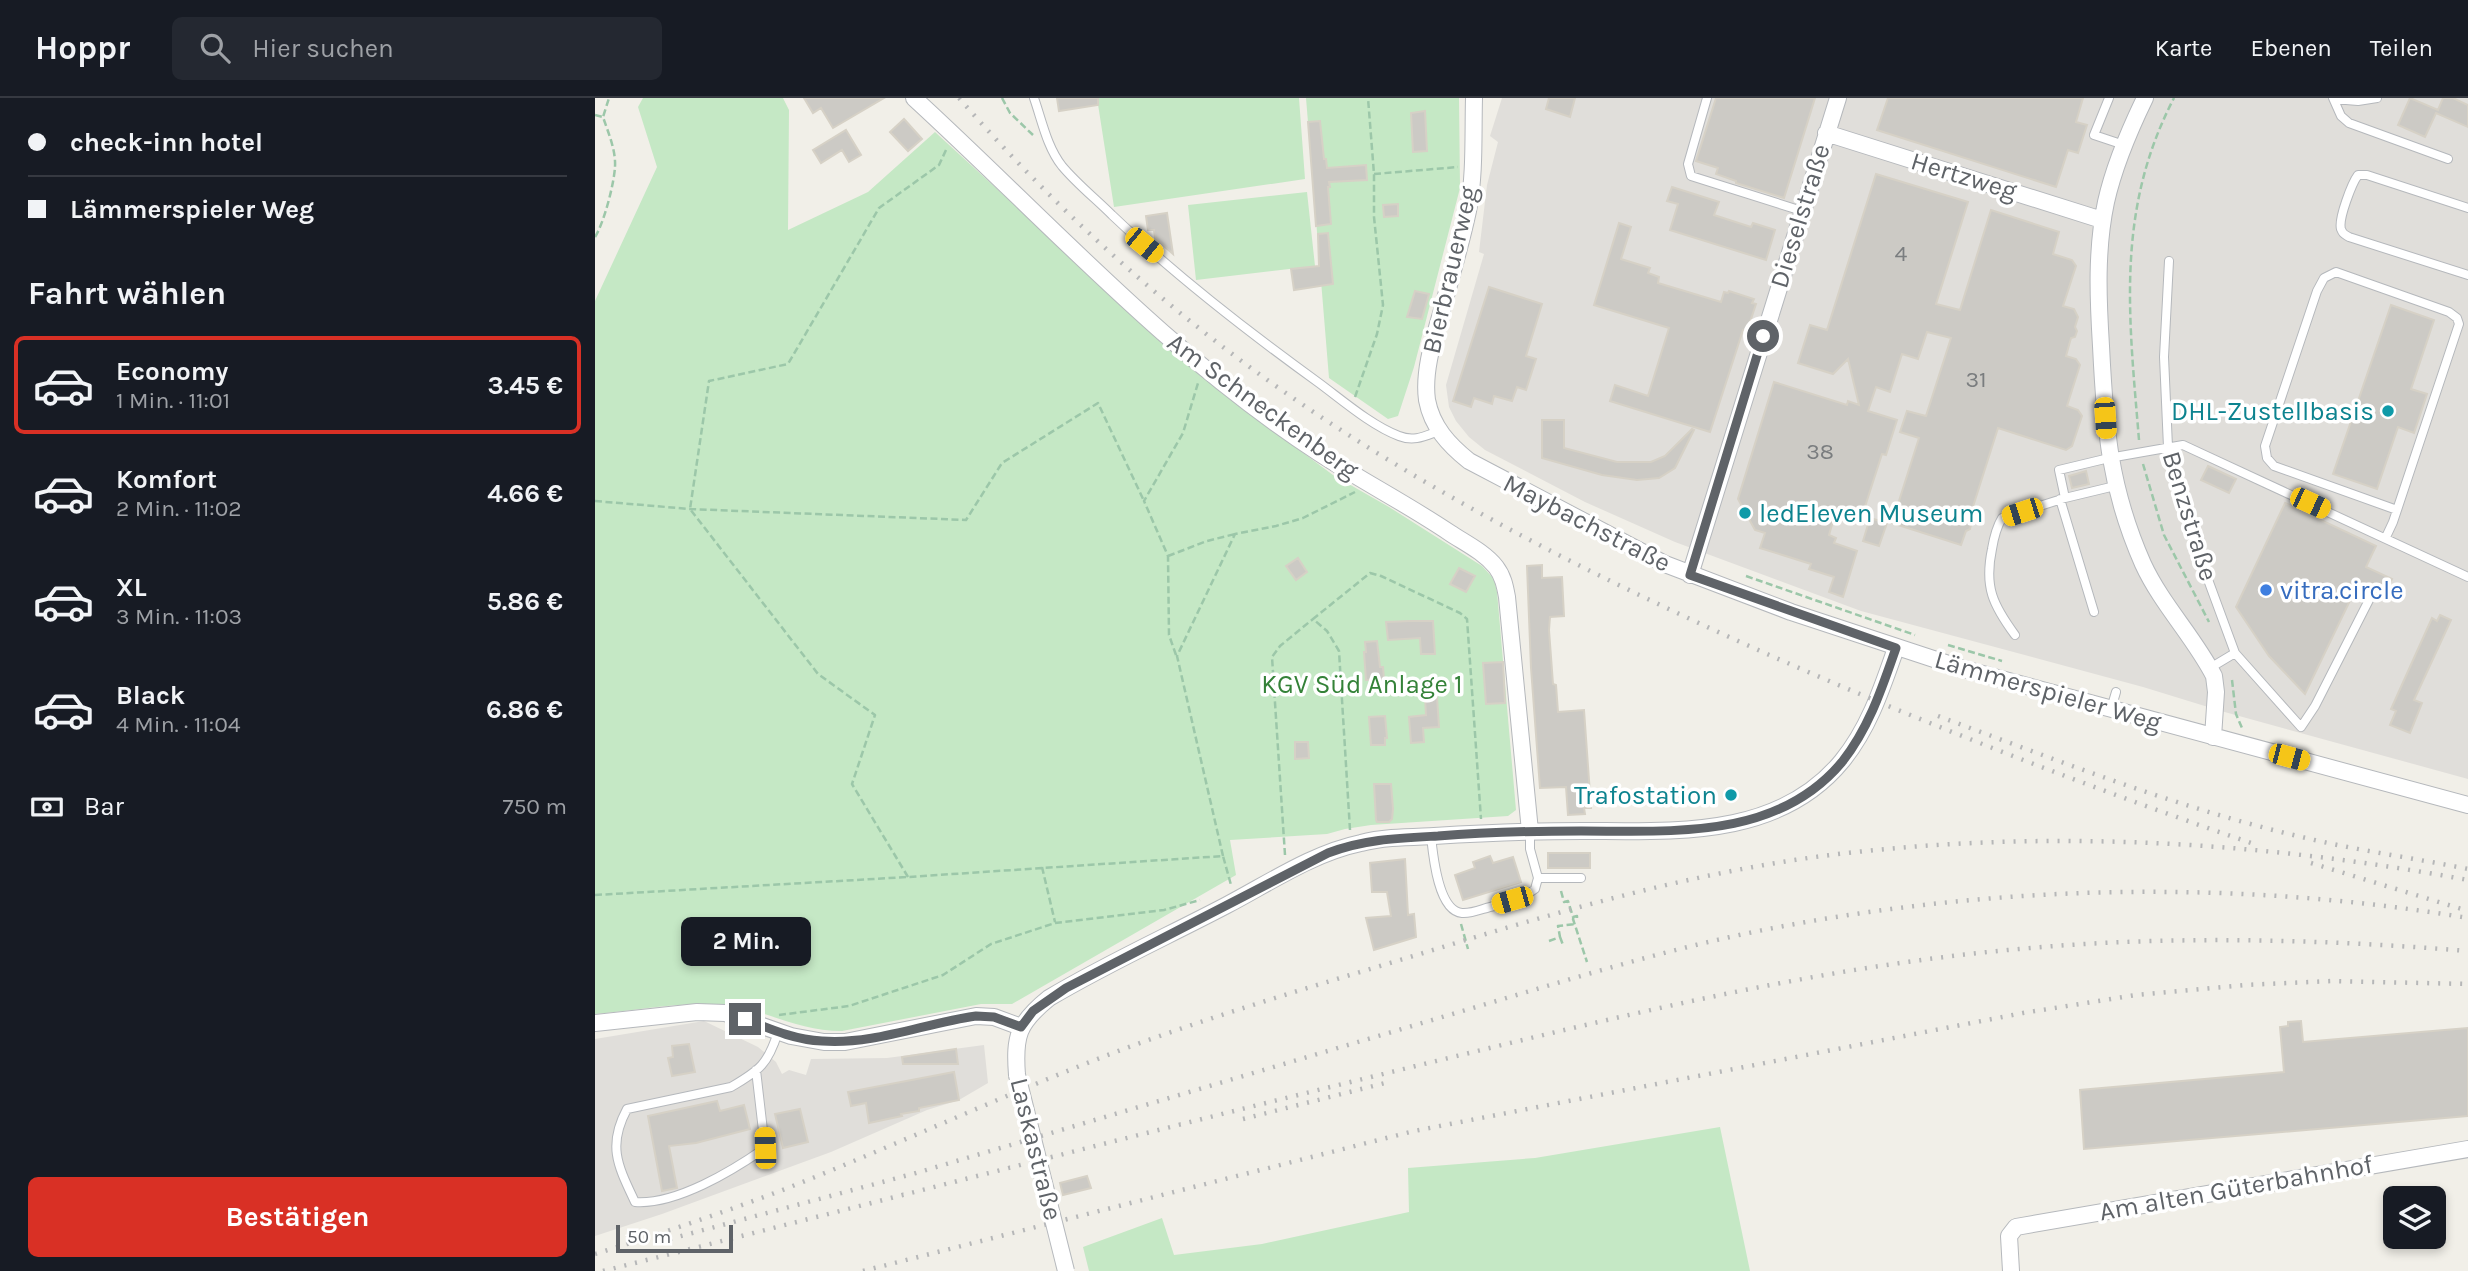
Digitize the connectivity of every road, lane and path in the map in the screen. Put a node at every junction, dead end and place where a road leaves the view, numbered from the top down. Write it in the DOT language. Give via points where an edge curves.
graph roads {
  1 [pos="609,98"];
  2 [pos="914,98"];
  3 [pos="1002,98"];
  4 [pos="1034,98"];
  5 [pos="1368,98"];
  6 [pos="1474,98"];
  7 [pos="1707,98"];
  8 [pos="1838,98"];
  9 [pos="2109,98"];
  10 [pos="2145,98"];
  11 [pos="2173,98"];
  12 [pos="2377,98"];
  13 [pos="2333,99"];
  14 [pos="595,115"];
  15 [pos="603,117"];
  16 [pos="1826,133"];
  17 [pos="953,134"];
  18 [pos="2124,145"];
  19 [pos="1051,150"];
  20 [pos="2448,159"];
  21 [pos="1473,165"];
  22 [pos="1374,174"];
  23 [pos="2468,208"];
  24 [pos="1802,212"];
  25 [pos="2102,220"];
  26 [pos="595,237"];
  27 [pos="2169,261"];
  28 [pos="2468,275"];
  29 [pos="1203,367"];
  30 [pos="1352,407"];
  31 [pos="1442,435"];
  32 [pos="2139,442"];
  33 [pos="2168,447"];
  34 [pos="2109,458"];
  35 [pos="2142,458"];
  36 [pos="1371,484"];
  37 [pos="2115,486"];
  38 [pos="2063,498"];
  39 [pos="595,501"];
  40 [pos="1144,501"];
  41 [pos="690,509"];
  42 [pos="2397,510"];
  43 [pos="1234,534"];
  44 [pos="2386,537"];
  45 [pos="1168,556"];
  46 [pos="1690,575"];
  47 [pos="1746,576"];
  48 [pos="2468,577"];
  49 [pos="2369,600"];
  50 [pos="2094,612"];
  51 [pos="1313,619"];
  52 [pos="2214,630"];
  53 [pos="2015,635"];
  54 [pos="1918,636"];
  55 [pos="1942,644"];
  56 [pos="1896,648"];
  57 [pos="2235,653"];
  58 [pos="1177,656"];
  59 [pos="2008,663"];
  60 [pos="2210,668"];
  61 [pos="2230,672"];
  62 [pos="2116,692"];
  63 [pos="2111,710"];
  64 [pos="2240,734"];
  65 [pos="2213,737"];
  66 [pos="2468,805"];
  67 [pos="1530,831"];
  68 [pos="1482,832"];
  69 [pos="1431,836"];
  70 [pos="1351,845"];
  71 [pos="1223,856"];
  72 [pos="1042,867"];
  73 [pos="1288,867"];
  74 [pos="908,877"];
  75 [pos="1538,878"];
  76 [pos="1556,878"];
  77 [pos="1581,878"];
  78 [pos="1231,885"];
  79 [pos="595,895"];
  80 [pos="1201,899"];
  81 [pos="1460,913"];
  82 [pos="1055,923"];
  83 [pos="1575,924"];
  84 [pos="1560,937"];
  85 [pos="1549,941"];
  86 [pos="1563,945"];
  87 [pos="1468,949"];
  88 [pos="1587,962"];
  89 [pos="771,1016"];
  90 [pos="595,1023"];
  91 [pos="1021,1027"];
  92 [pos="778,1032"];
  93 [pos="755,1070"];
  94 [pos="2468,1149"];
  95 [pos="1066,1271"];
  96 [pos="2011,1271"];
  1 -- 15 [label="path"];
  2 -- 17 [label="street, Am Schneckenberg"];
  3 -- 19 [label="path" via="1010,113"];
  4 -- 19 [label="lane"];
  5 -- 22 [label="path"];
  6 -- 21 [label="street, Bierbrauerweg"];
  7 -- 24 [label="lane" via="1688,164 1691,176"];
  8 -- 16 [label="street, Dieselstraße"];
  9 -- 18 [label="lane" via="2094,135"];
  10 -- 18 [label="street"];
  11 -- 32 [label="path" via="2147,157 2132,230 2130,320"];
  12 -- 13 [label="lane"];
  13 -- 20 [label="lane" via="2349,123"];
  14 -- 15 [label="path"];
  15 -- 26 [label="path" via="615,166"];
  16 -- 24 [label="street, Dieselstraße"];
  16 -- 25 [label="street, Hertzweg"];
  17 -- 29 [label="street, Am Schneckenberg"];
  17 -- 41 [label="path" via="939,165 879,208 788,364 709,381"];
  18 -- 25 [label="street"];
  19 -- 30 [label="lane" via="1144,245 1248,331"];
  21 -- 22 [label="path"];
  21 -- 31 [label="street, Bierbrauerweg" via="1465,227 1428,367 1427,400"];
  22 -- 30 [label="path" via="1383,304"];
  23 -- 28 [label="lane" via="2358,175 2341,224 2349,237"];
  24 -- 46 [label="street, Dieselstraße"];
  25 -- 34 [label="street" via="2099,299"];
  27 -- 33 [label="lane, Benzstraße" via="2164,357"];
  29 -- 36 [label="street, Am Schneckenberg" via="1303,442"];
  29 -- 40 [label="path" via="1183,433"];
  30 -- 31 [label="lane" via="1399,436"];
  31 -- 46 [label="street, Maybachstraße" via="1489,473"];
  33 -- 34 [label="lane"];
  33 -- 44 [label="lane" via="2183,445"];
  33 -- 57 [label="lane, Benzstraße" via="2196,547"];
  34 -- 37 [label="street"];
  34 -- 38 [label="lane" via="2059,470"];
  35 -- 52 [label="path" via="2164,535"];
  36 -- 43 [label="path" via="1303,518"];
  36 -- 67 [label="street, Am Schneckenberg" via="1474,548 1501,575"];
  37 -- 38 [label="lane"];
  37 -- 60 [label="street" via="2150,577"];
  38 -- 50 [label="lane"];
  38 -- 53 [label="lane" via="2002,518 1996,527 1989,591"];
  39 -- 41 [label="path"];
  40 -- 41 [label="path" via="1098,402 1002,463 966,520"];
  40 -- 45 [label="path"];
  41 -- 74 [label="path" via="818,674 875,715 852,784"];
  42 -- 42 [label="lane" via="2459,324 2449,312 2336,272 2324,278 2317,291 2265,446 2267,457 2274,466"];
  42 -- 44 [label="lane"];
  43 -- 45 [label="path"];
  43 -- 58 [label="path"];
  44 -- 48 [label="lane"];
  45 -- 58 [label="path" via="1169,635"];
  46 -- 56 [label="street, Maybachstraße"];
  47 -- 54 [label="path"];
  49 -- 57 [label="lane" via="2301,727"];
  51 -- 68 [label="path" via="1370,573 1467,619"];
  51 -- 70 [label="path" via="1339,651"];
  51 -- 73 [label="path" via="1272,657"];
  55 -- 59 [label="path"];
  56 -- 63 [label="street, Lämmerspieler Weg"];
  56 -- 67 [label="street" via="1856,743 1823,781 1783,808 1702,830"];
  57 -- 60 [label="lane"];
  58 -- 71 [label="path"];
  60 -- 65 [label="street" via="2217,692"];
  61 -- 64 [label="path"];
  62 -- 63 [label="lane"];
  63 -- 65 [label="street, Lämmerspieler Weg"];
  65 -- 66 [label="street, Lämmerspieler Weg"];
  67 -- 68 [label="street"];
  67 -- 75 [label="lane"];
  68 -- 69 [label="street"];
  69 -- 70 [label="street"];
  69 -- 81 [label="lane" via="1445,902"];
  70 -- 73 [label="street"];
  71 -- 72 [label="path"];
  71 -- 78 [label="path"];
  72 -- 74 [label="path"];
  72 -- 82 [label="path"];
  73 -- 91 [label="street" via="1066,988 1033,1011"];
  74 -- 79 [label="path"];
  75 -- 76 [label="lane"];
  75 -- 81 [label="lane" via="1531,893"];
  76 -- 77 [label="lane"];
  76 -- 83 [label="path" via="1564,902 1568,901 1573,917 1577,916"];
  80 -- 82 [label="path" via="1164,909"];
  81 -- 87 [label="path"];
  82 -- 89 [label="path" via="991,944 932,979 849,1006"];
  83 -- 84 [label="path" via="1558,926"];
  83 -- 88 [label="path"];
  84 -- 85 [label="path"];
  84 -- 86 [label="path"];
  90 -- 92 [label="street" via="711,1012 740,1017"];
  91 -- 92 [label="street" via="984,1015 845,1042"];
  91 -- 95 [label="street, Laskastraße, bridge" via="1017,1075"];
  92 -- 93 [label="lane" via="770,1057"];
  93 -- 93 [label="lane" via="731,1087 627,1109 615,1142 620,1171 635,1202 650,1203 686,1191 738,1167 765,1148"];
  94 -- 96 [label="street, Am alten Güterbahnhof" via="2017,1227 2009,1236"];
}
